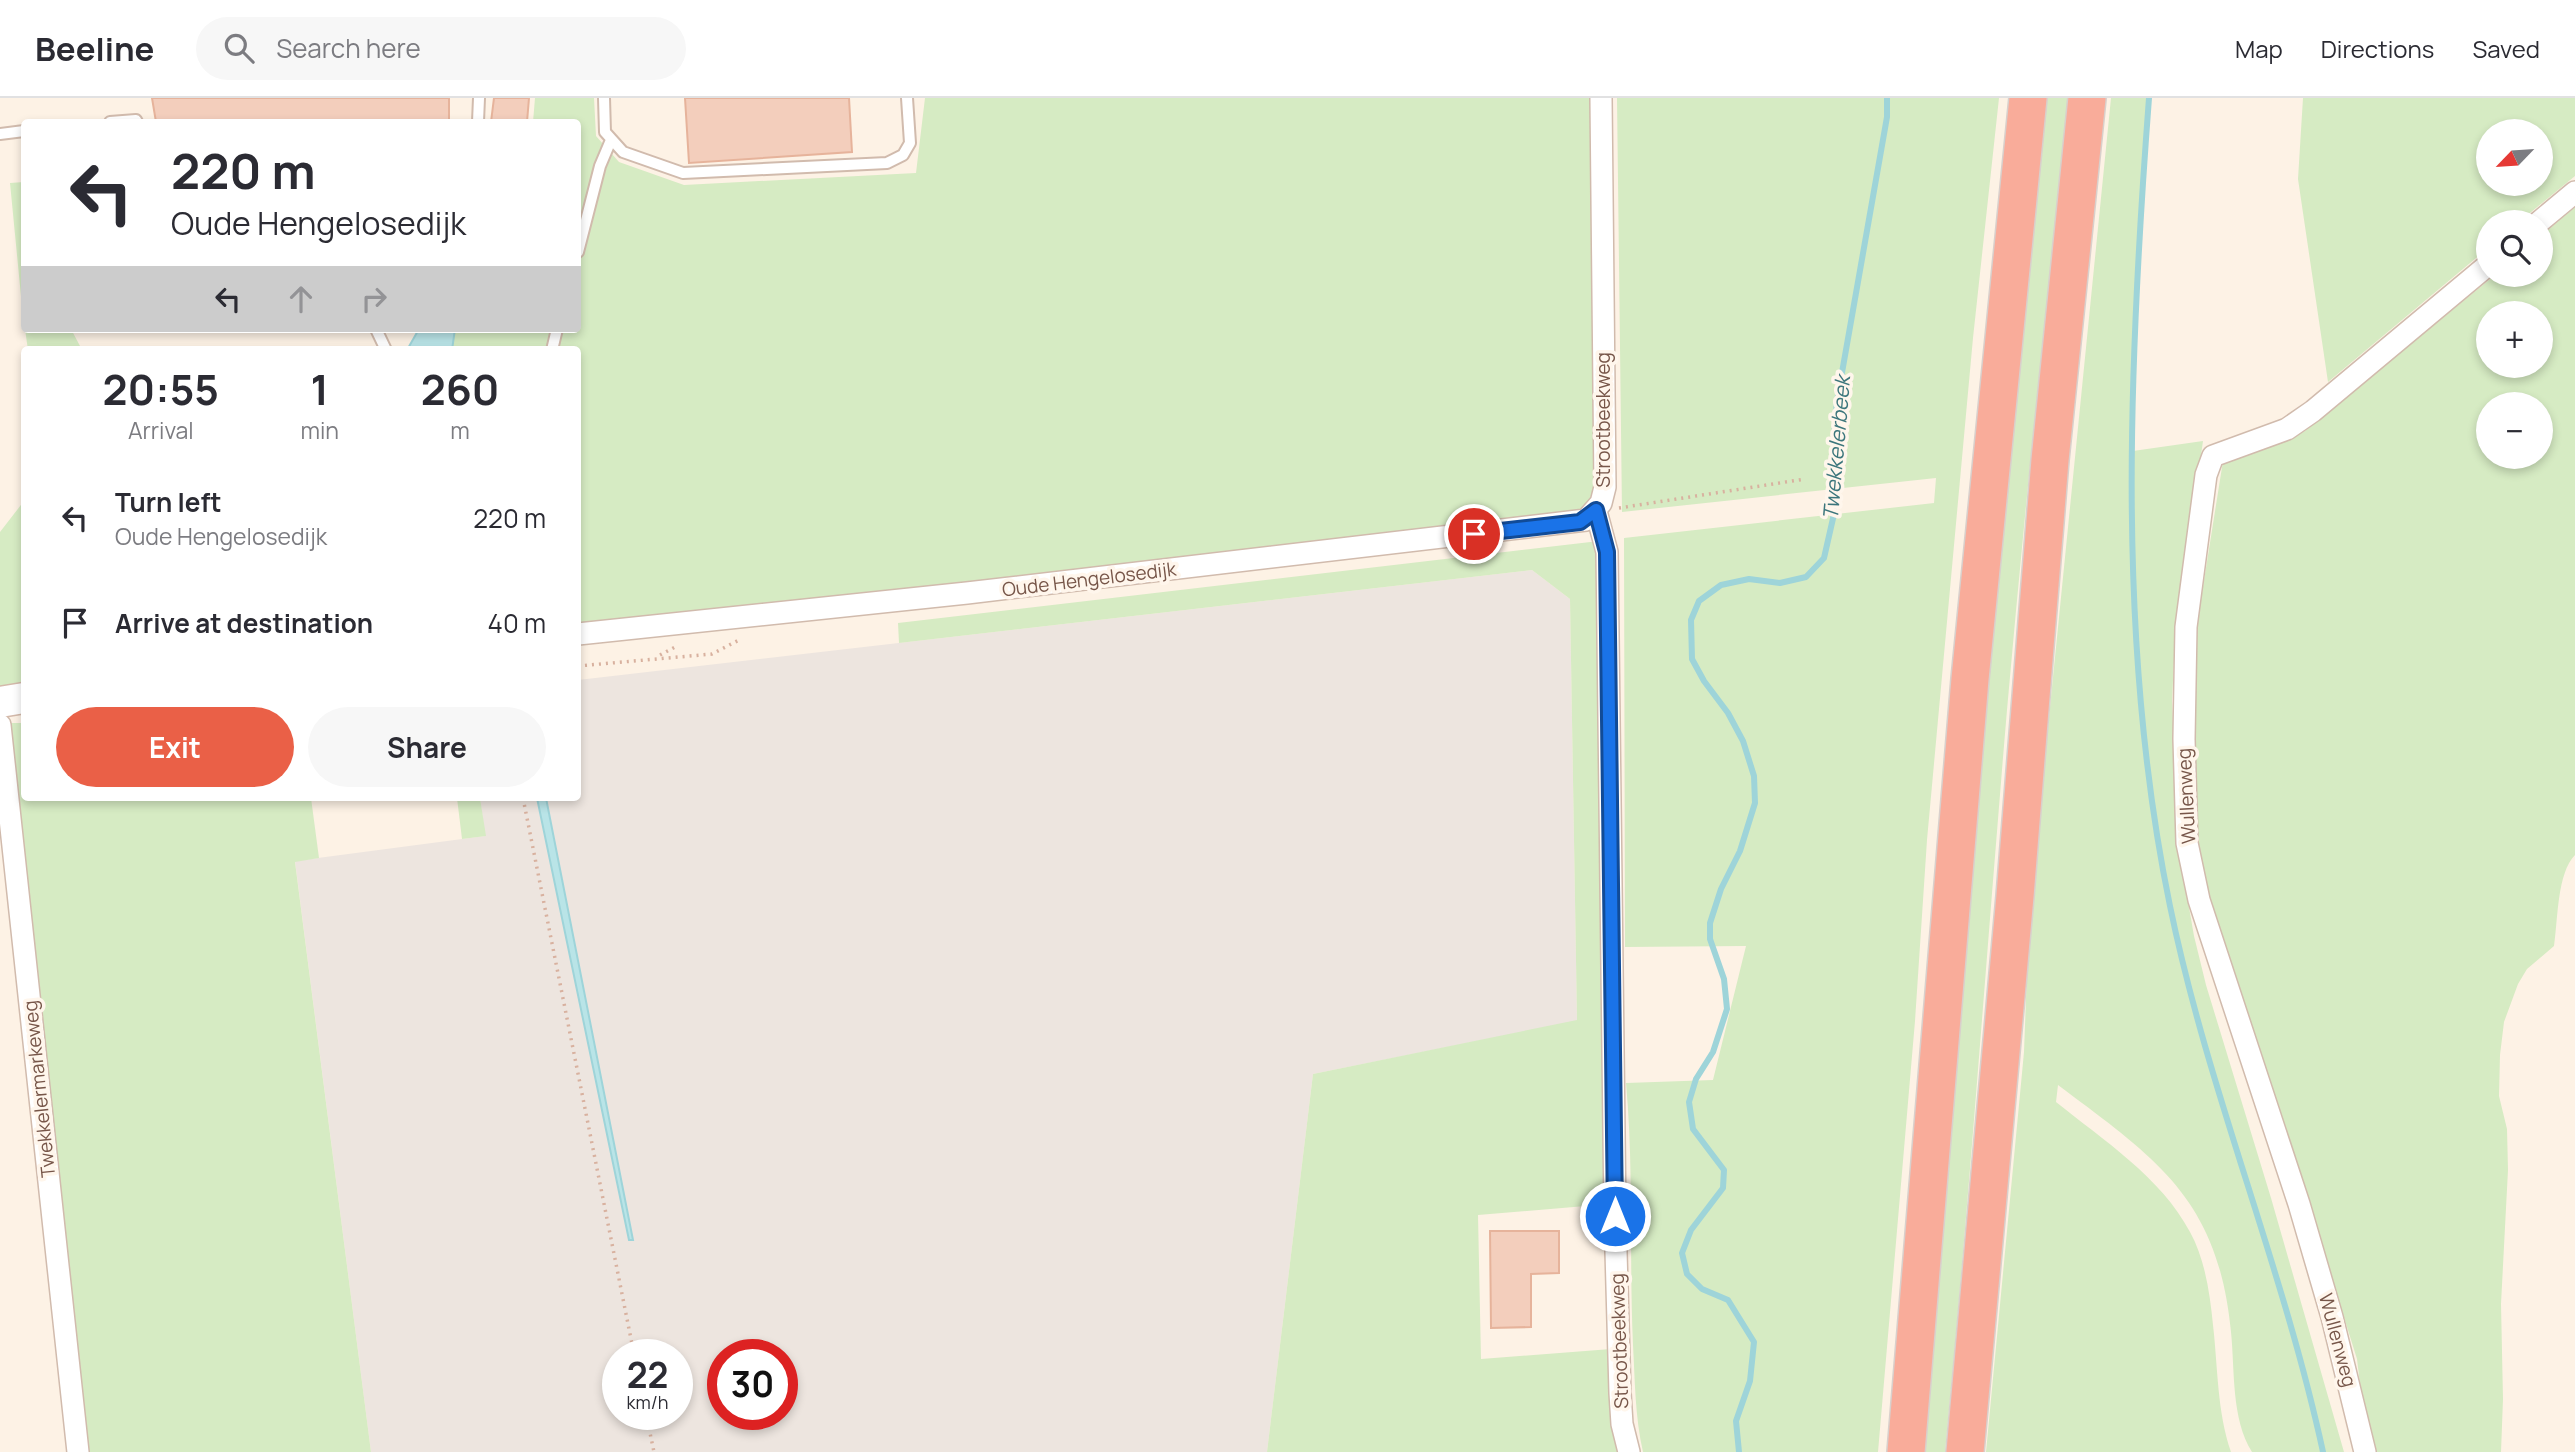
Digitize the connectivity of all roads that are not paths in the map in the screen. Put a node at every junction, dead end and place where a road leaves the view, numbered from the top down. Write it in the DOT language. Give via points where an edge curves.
graph roads {
  1 [pos="479,98"];
  2 [pos="604,98"];
  3 [pos="907,98"];
  4 [pos="1601,98"];
  5 [pos="2028,98"];
  6 [pos="2087,98"];
  7 [pos="478,119"];
  8 [pos="21,131"];
  9 [pos="0,134"];
  10 [pos="611,140"];
  11 [pos="2575,192"];
  12 [pos="2553,210"];
  13 [pos="581,240"];
  14 [pos="2476,274"];
  15 [pos="1596,510"];
  16 [pos="581,634"];
  17 [pos="21,698"];
  18 [pos="0,702"];
  19 [pos="0,725"];
  20 [pos="78,1452"];
  21 [pos="1629,1452"];
  22 [pos="1906,1452"];
  23 [pos="1965,1452"];
  24 [pos="2365,1452"];
  1 -- 7 [label="lane"];
  2 -- 10 [label="lane" via="606,132"];
  3 -- 10 [label="lane" via="910,143 903,155 887,163 683,173 623,152"];
  4 -- 15 [label="street, Strootbeekweg" via="1605,487"];
  5 -- 22 [label="highway" via="1970,679"];
  6 -- 23 [label="highway" via="2050,460"];
  8 -- 9 [label="lane"];
  10 -- 13 [label="lane"];
  11 -- 12 [label="street"];
  14 -- 24 [label="street, Wullenweg" via="2314,411 2287,429 2213,456 2206,475 2186,627 2187,843 2199,900 2303,1217"];
  15 -- 16 [label="street, Oude Hengelosedijk" via="1580,522"];
  15 -- 21 [label="street, Strootbeekweg" via="1607,552 1615,1216 1620,1393"];
  17 -- 18 [label="street"];
  19 -- 20 [label="street, Twekkelermarkeweg"];
}
